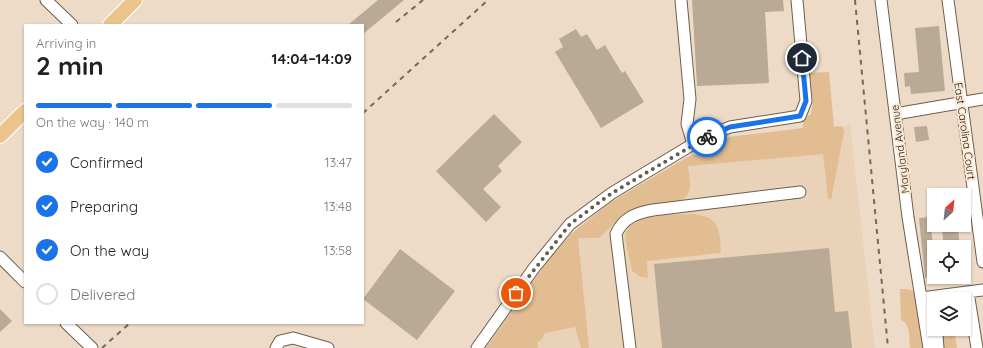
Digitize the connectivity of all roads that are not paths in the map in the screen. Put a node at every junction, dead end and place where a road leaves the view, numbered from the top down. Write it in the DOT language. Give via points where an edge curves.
graph roads {
  1 [pos="46,0"];
  2 [pos="135,0"];
  3 [pos="681,0"];
  4 [pos="797,0"];
  5 [pos="880,0"];
  6 [pos="948,0"];
  7 [pos="71,24"];
  8 [pos="111,24"];
  9 [pos="983,100"];
  10 [pos="961,103"];
  11 [pos="24,112"];
  12 [pos="895,114"];
  13 [pos="0,136"];
  14 [pos="693,144"];
  15 [pos="800,192"];
  16 [pos="0,257"];
  17 [pos="983,262"];
  18 [pos="24,281"];
  19 [pos="983,290"];
  20 [pos="968,292"];
  21 [pos="927,297"];
  22 [pos="921,298"];
  23 [pos="971,309"];
  24 [pos="67,324"];
  25 [pos="926,327"];
  26 [pos="92,348"];
  27 [pos="276,348"];
  28 [pos="328,348"];
  29 [pos="477,348"];
  30 [pos="630,348"];
  31 [pos="929,348"];
  32 [pos="938,348"];
  33 [pos="977,348"];
  1 -- 7 [label="street"];
  2 -- 8 [label="main road"];
  3 -- 14 [label="street" via="690,99 686,124"];
  4 -- 14 [label="street" via="806,101 800,116 730,127"];
  5 -- 12 [label="street, Maryland Avenue"];
  6 -- 10 [label="street, East Carolina Court"];
  9 -- 10 [label="street"];
  10 -- 12 [label="street"];
  10 -- 17 [label="street, East Carolina Court"];
  11 -- 13 [label="main road"];
  12 -- 22 [label="street, Maryland Avenue"];
  14 -- 29 [label="street" via="612,193 570,224 534,268"];
  15 -- 30 [label="street" via="653,210 629,217 616,234"];
  16 -- 18 [label="street"];
  19 -- 20 [label="street"];
  21 -- 22 [label="street"];
  22 -- 25 [label="street, Maryland Avenue"];
  23 -- 33 [label="street"];
  24 -- 26 [label="street"];
  25 -- 31 [label="street, Maryland Avenue"];
  25 -- 32 [label="street" via="937,335"];
  27 -- 28 [label="street" via="280,341 293,338"];
}
